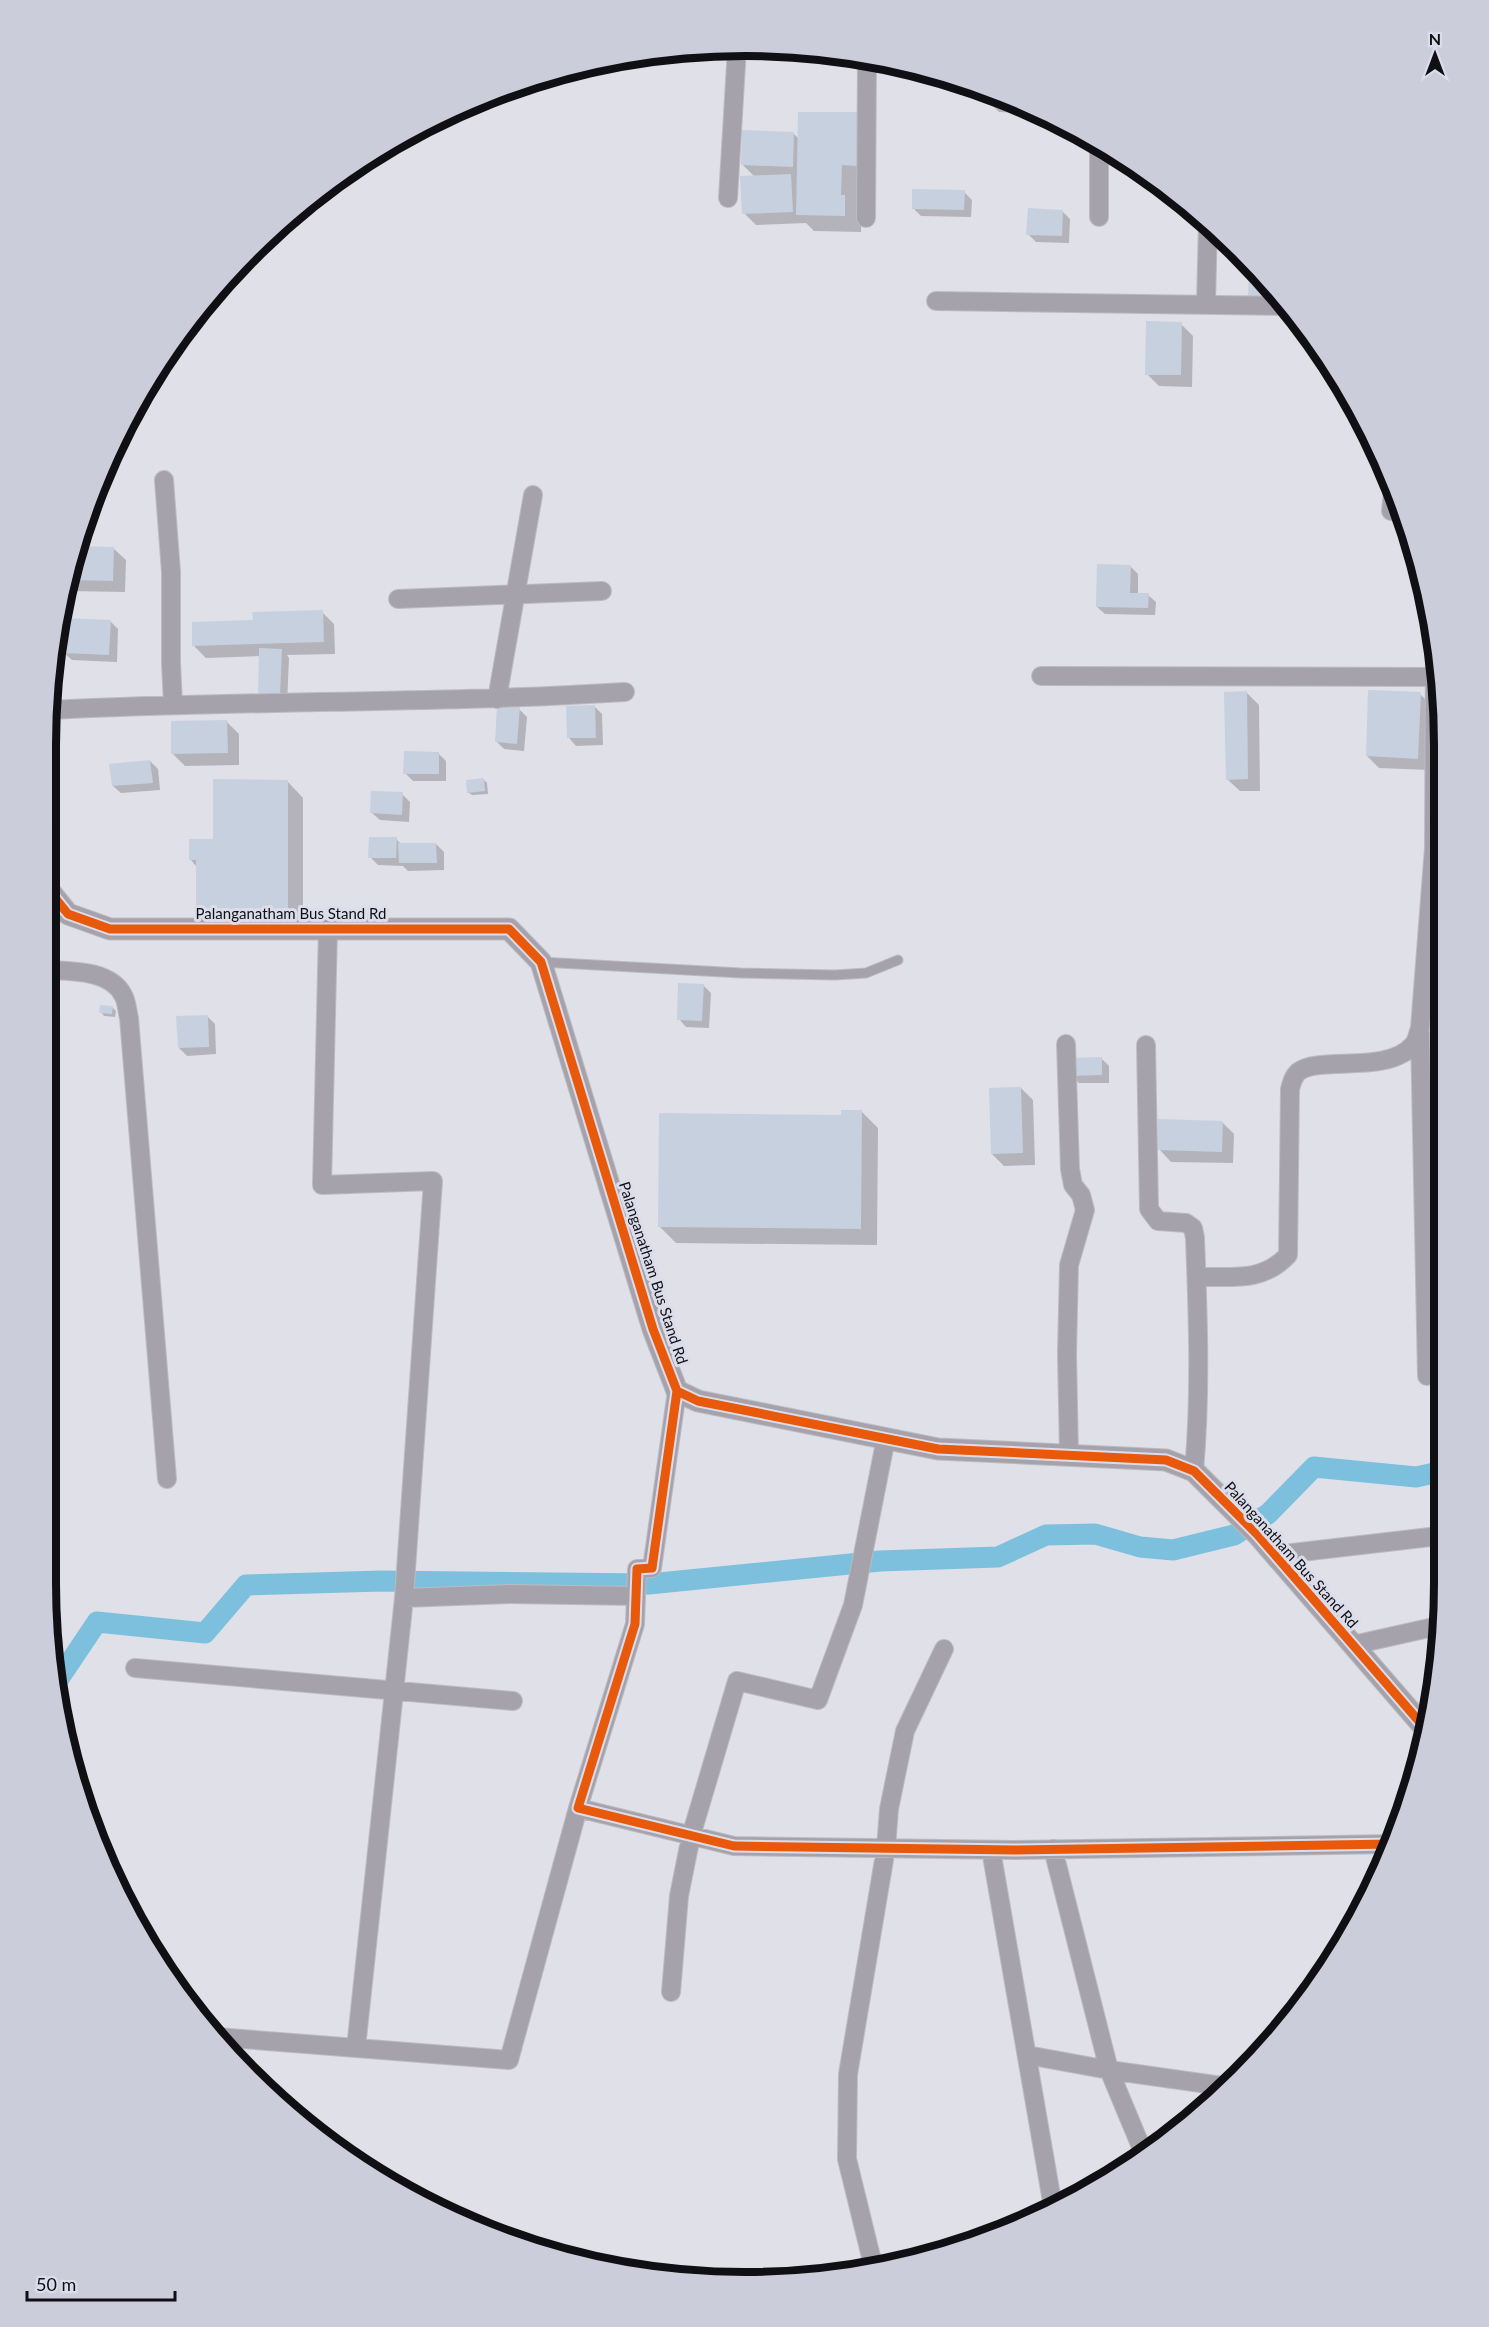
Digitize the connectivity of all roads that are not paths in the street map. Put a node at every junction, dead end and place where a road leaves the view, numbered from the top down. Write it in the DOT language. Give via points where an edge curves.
graph roads {
  1 [pos="737,56"];
  2 [pos="867,67"];
  3 [pos="1099,154"];
  4 [pos="728,198"];
  5 [pos="1099,217"];
  6 [pos="866,218"];
  7 [pos="1208,234"];
  8 [pos="936,301"];
  9 [pos="1206,305"];
  10 [pos="1276,306"];
  11 [pos="164,480"];
  12 [pos="533,495"];
  13 [pos="602,591"];
  14 [pos="516,594"];
  15 [pos="398,599"];
  16 [pos="1041,676"];
  17 [pos="1430,677"];
  18 [pos="625,692"];
  19 [pos="497,699"];
  20 [pos="173,704"];
  21 [pos="57,710"];
  22 [pos="1434,848"];
  23 [pos="56,899"];
  24 [pos="328,929"];
  25 [pos="898,960"];
  26 [pos="541,962"];
  27 [pos="56,974"];
  28 [pos="1420,1028"];
  29 [pos="1066,1044"];
  30 [pos="1146,1045"];
  31 [pos="1197,1277"];
  32 [pos="1427,1376"];
  33 [pos="677,1391"];
  34 [pos="886,1438"];
  35 [pos="1069,1455"];
  36 [pos="1194,1471"];
  37 [pos="167,1479"];
  38 [pos="1434,1537"];
  39 [pos="1275,1555"];
  40 [pos="635,1596"];
  41 [pos="404,1598"];
  42 [pos="1432,1627"];
  43 [pos="1353,1645"];
  44 [pos="944,1649"];
  45 [pos="135,1668"];
  46 [pos="393,1691"];
  47 [pos="513,1701"];
  48 [pos="1419,1721"];
  49 [pos="578,1808"];
  50 [pos="691,1836"];
  51 [pos="1382,1844"];
  52 [pos="886,1848"];
  53 [pos="1053,1849"];
  54 [pos="991,1850"];
  55 [pos="670,1992"];
  56 [pos="227,2038"];
  57 [pos="356,2048"];
  58 [pos="1027,2055"];
  59 [pos="1109,2070"];
  60 [pos="1216,2085"];
  61 [pos="1140,2146"];
  62 [pos="1052,2199"];
  63 [pos="872,2259"];
  1 -- 4 [label="street"];
  2 -- 6 [label="street"];
  3 -- 5 [label="street"];
  7 -- 9 [label="street"];
  8 -- 9 [label="street"];
  9 -- 10 [label="street"];
  11 -- 20 [label="street" via="171,572"];
  12 -- 14 [label="street"];
  13 -- 14 [label="street"];
  14 -- 15 [label="street"];
  14 -- 19 [label="street"];
  16 -- 17 [label="street"];
  18 -- 19 [label="street"];
  19 -- 20 [label="street"];
  20 -- 21 [label="street"];
  22 -- 28 [label="street"];
  23 -- 24 [label="street, Palanganatham Bus Stand Rd" via="68,914 110,929"];
  24 -- 26 [label="street, Palanganatham Bus Stand Rd" via="509,929"];
  24 -- 41 [label="street" via="322,1185 433,1181"];
  25 -- 26 [label="lane" via="866,973 835,975"];
  26 -- 33 [label="street, Palanganatham Bus Stand Rd" via="653,1329"];
  27 -- 37 [label="street" via="95,975 111,982 123,995 129,1018"];
  28 -- 31 [label="street" via="1414,1045 1383,1060 1312,1066 1299,1071 1290,1089 1288,1255 1255,1276"];
  28 -- 32 [label="street"];
  29 -- 35 [label="street" via="1070,1169 1084,1210 1069,1264"];
  30 -- 31 [label="street" via="1149,1209 1158,1221 1186,1223 1193,1228"];
  31 -- 36 [label="street" via="1199,1414"];
  33 -- 34 [label="street, Palanganatham Bus Stand Rd" via="698,1401"];
  33 -- 40 [label="street" via="652,1568 637,1569"];
  34 -- 35 [label="street, Palanganatham Bus Stand Rd" via="938,1449"];
  34 -- 50 [label="street" via="853,1605 818,1701 736,1682"];
  35 -- 36 [label="street, Palanganatham Bus Stand Rd" via="1166,1460"];
  36 -- 39 [label="street, Palanganatham Bus Stand Rd"];
  38 -- 39 [label="street"];
  39 -- 43 [label="street, Palanganatham Bus Stand Rd"];
  40 -- 41 [label="street" via="510,1594"];
  40 -- 49 [label="street" via="635,1624"];
  41 -- 46 [label="street"];
  42 -- 43 [label="street"];
  43 -- 48 [label="street, Palanganatham Bus Stand Rd"];
  44 -- 52 [label="street" via="905,1731 889,1809"];
  45 -- 46 [label="street"];
  46 -- 47 [label="street"];
  46 -- 57 [label="street"];
  49 -- 50 [label="street"];
  49 -- 57 [label="street" via="509,2060"];
  50 -- 52 [label="street" via="734,1846"];
  50 -- 55 [label="street" via="679,1896"];
  51 -- 53 [label="street"];
  52 -- 54 [label="street"];
  52 -- 63 [label="street" via="848,2074 847,2159"];
  53 -- 54 [label="street"];
  53 -- 59 [label="street"];
  54 -- 58 [label="street"];
  56 -- 57 [label="street"];
  58 -- 59 [label="street"];
  58 -- 62 [label="street"];
  59 -- 60 [label="street"];
  59 -- 61 [label="street"];
}
